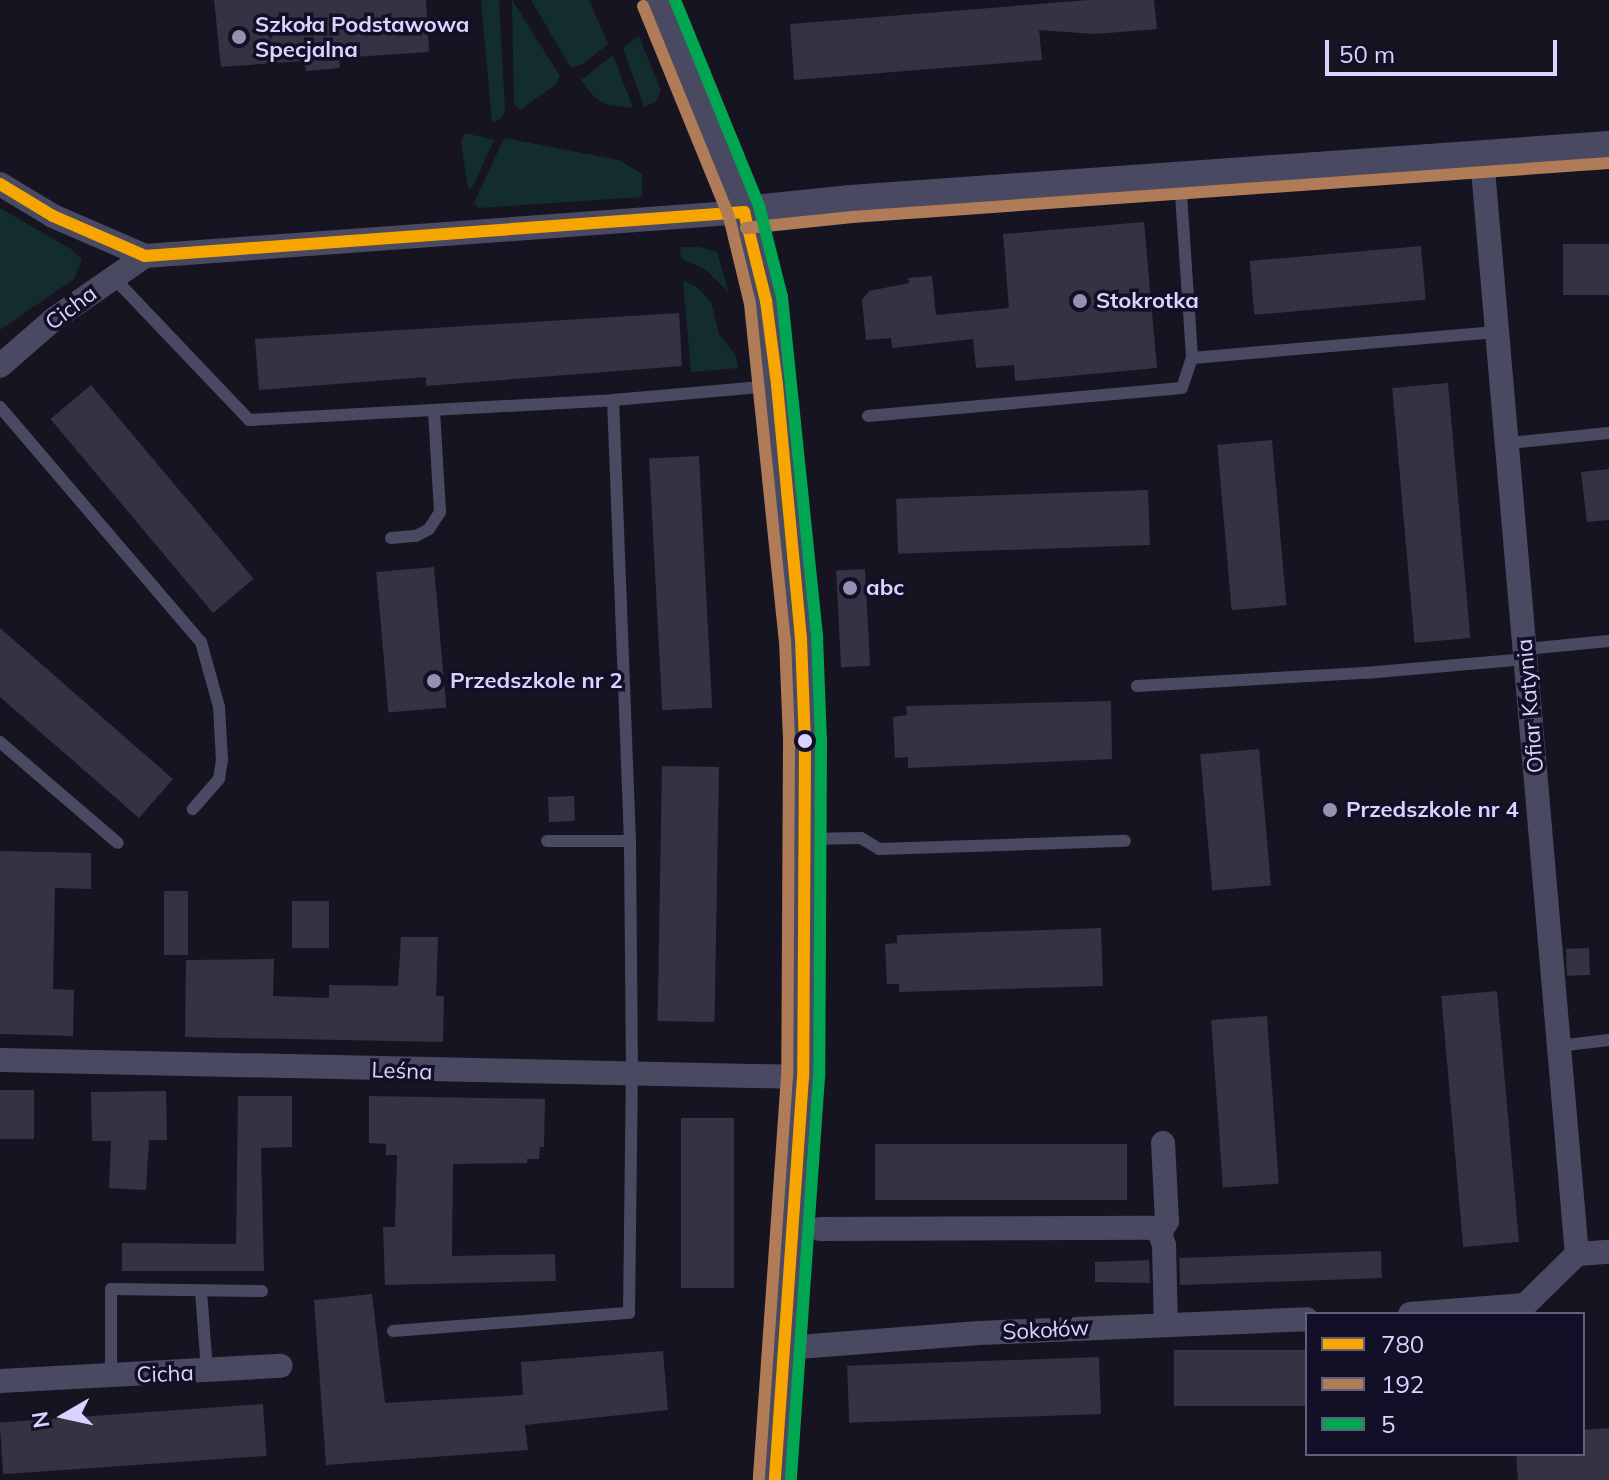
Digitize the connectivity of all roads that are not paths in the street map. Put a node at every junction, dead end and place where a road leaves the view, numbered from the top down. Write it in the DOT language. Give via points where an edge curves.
graph roads {
  1 [pos="661,0"];
  2 [pos="1609,147"];
  3 [pos="1482,158"];
  4 [pos="1180,180"];
  5 [pos="0,184"];
  6 [pos="744,212"];
  7 [pos="145,256"];
  8 [pos="113,277"];
  9 [pos="1496,332"];
  10 [pos="1192,358"];
  11 [pos="0,366"];
  12 [pos="777,385"];
  13 [pos="613,400"];
  14 [pos="0,407"];
  15 [pos="434,411"];
  16 [pos="868,416"];
  17 [pos="1609,433"];
  18 [pos="1509,443"];
  19 [pos="391,538"];
  20 [pos="1609,641"];
  21 [pos="1526,654"];
  22 [pos="1137,686"];
  23 [pos="0,742"];
  24 [pos="193,809"];
  25 [pos="805,839"];
  26 [pos="547,841"];
  27 [pos="630,841"];
  28 [pos="1125,841"];
  29 [pos="118,843"];
  30 [pos="1609,1040"];
  31 [pos="1558,1046"];
  32 [pos="0,1060"];
  33 [pos="632,1073"];
  34 [pos="803,1077"];
  35 [pos="1163,1143"];
  36 [pos="820,1229"];
  37 [pos="1160,1233"];
  38 [pos="1609,1252"];
  39 [pos="1577,1254"];
  40 [pos="201,1291"];
  41 [pos="262,1291"];
  42 [pos="1436,1312"];
  43 [pos="1305,1319"];
  44 [pos="1166,1325"];
  45 [pos="393,1331"];
  46 [pos="785,1348"];
  47 [pos="281,1366"];
  48 [pos="207,1372"];
  49 [pos="111,1376"];
  50 [pos="0,1381"];
  51 [pos="775,1480"];
  1 -- 6 [label="street"];
  2 -- 3 [label="street"];
  3 -- 4 [label="street"];
  3 -- 9 [label="street, Ofiar Katynia"];
  4 -- 6 [label="street"];
  4 -- 10 [label="lane"];
  5 -- 7 [label="street" via="53,216"];
  6 -- 7 [label="street"];
  6 -- 12 [label="street" via="766,301"];
  7 -- 8 [label="street, Cicha"];
  8 -- 11 [label="street, Cicha"];
  8 -- 15 [label="lane" via="249,420"];
  9 -- 10 [label="lane"];
  9 -- 18 [label="street, Ofiar Katynia"];
  10 -- 16 [label="lane" via="1182,388"];
  12 -- 13 [label="lane"];
  12 -- 25 [label="street" via="801,639"];
  13 -- 15 [label="lane"];
  13 -- 27 [label="lane"];
  14 -- 24 [label="lane" via="201,642 219,707 222,760 219,779"];
  15 -- 19 [label="lane" via="440,512 429,529 416,536"];
  17 -- 18 [label="lane"];
  18 -- 21 [label="street, Ofiar Katynia"];
  20 -- 21 [label="lane"];
  21 -- 22 [label="lane" via="1365,673"];
  21 -- 31 [label="street, Ofiar Katynia"];
  23 -- 29 [label="lane"];
  25 -- 28 [label="lane" via="861,838 879,849"];
  25 -- 34 [label="street"];
  26 -- 27 [label="lane"];
  27 -- 33 [label="lane"];
  30 -- 31 [label="lane"];
  31 -- 39 [label="street, Ofiar Katynia"];
  32 -- 33 [label="street, Leśna"];
  33 -- 34 [label="street, Leśna"];
  33 -- 45 [label="lane" via="629,1313"];
  34 -- 46 [label="street"];
  35 -- 37 [label="street" via="1167,1221"];
  36 -- 37 [label="street" via="1152,1228"];
  37 -- 44 [label="street"];
  38 -- 39 [label="street"];
  39 -- 42 [label="street" via="1525,1305"];
  40 -- 41 [label="lane"];
  40 -- 48 [label="lane"];
  40 -- 49 [label="lane" via="111,1289"];
  43 -- 44 [label="street, Sokołów"];
  44 -- 46 [label="street, Sokołów"];
  46 -- 51 [label="street"];
  47 -- 48 [label="street, Cicha"];
  48 -- 49 [label="street, Cicha"];
  49 -- 50 [label="street, Cicha"];
}
